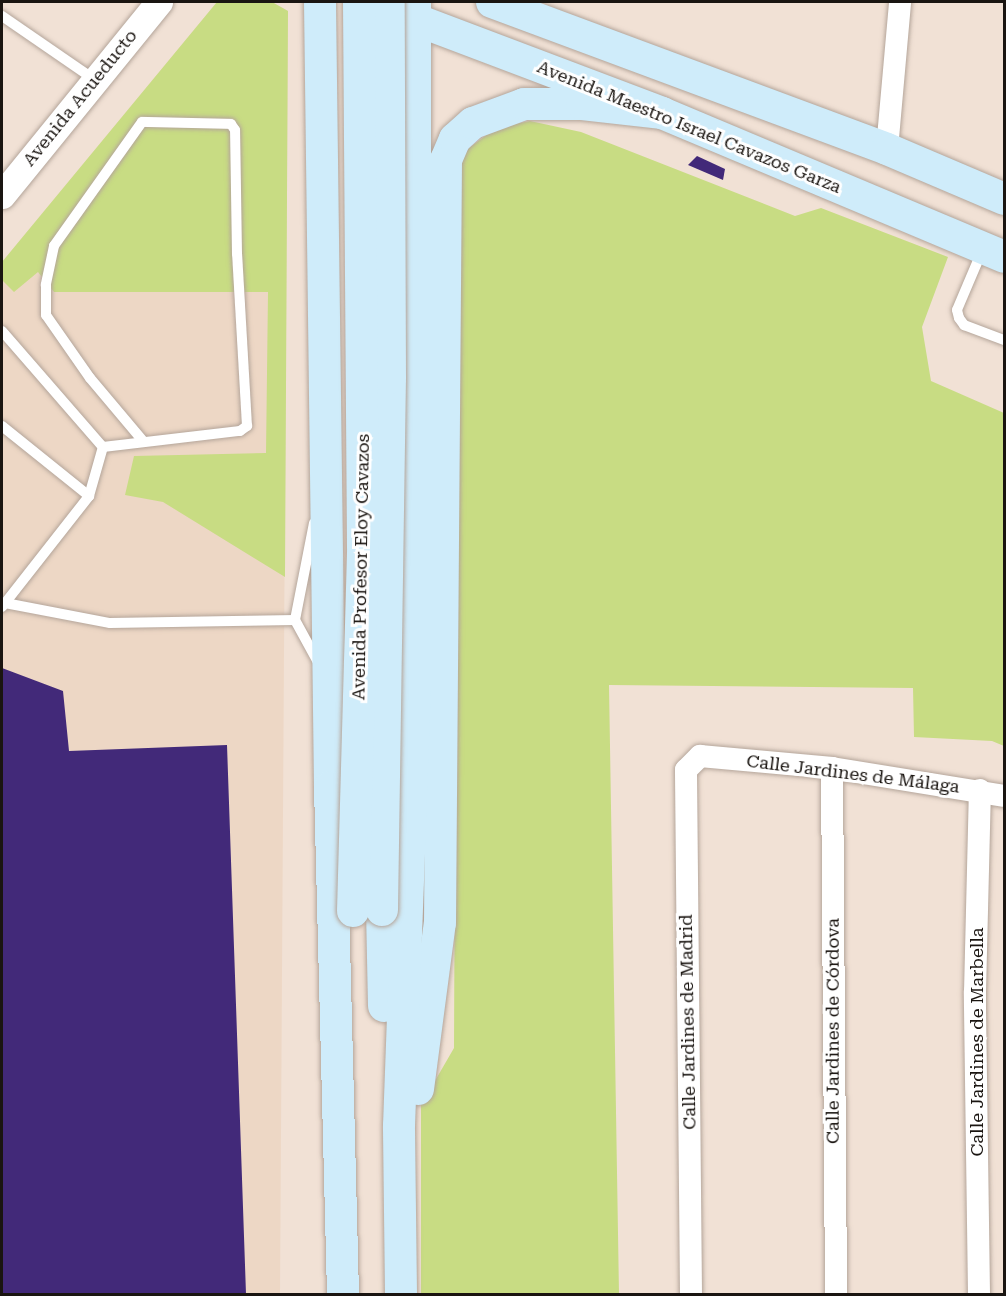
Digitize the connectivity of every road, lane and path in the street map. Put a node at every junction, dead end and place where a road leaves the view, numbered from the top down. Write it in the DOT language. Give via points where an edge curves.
graph roads {
  1 [pos="159,2"];
  2 [pos="320,2"];
  3 [pos="359,2"];
  4 [pos="372,2"];
  5 [pos="389,2"];
  6 [pos="492,2"];
  7 [pos="900,2"];
  8 [pos="531,9"];
  9 [pos="415,11"];
  10 [pos="2,16"];
  11 [pos="96,80"];
  12 [pos="662,113"];
  13 [pos="887,149"];
  14 [pos="415,164"];
  15 [pos="322,166"];
  16 [pos="2,195"];
  17 [pos="1005,199"];
  18 [pos="998,246"];
  19 [pos="321,265"];
  20 [pos="414,280"];
  21 [pos="2,331"];
  22 [pos="1005,340"];
  23 [pos="2,426"];
  24 [pos="143,441"];
  25 [pos="103,447"];
  26 [pos="325,479"];
  27 [pos="88,496"];
  28 [pos="3,605"];
  29 [pos="295,620"];
  30 [pos="329,683"];
  31 [pos="700,756"];
  32 [pos="832,768"];
  33 [pos="981,790"];
  34 [pos="1005,796"];
  35 [pos="367,910"];
  36 [pos="399,1126"];
  37 [pos="341,1132"];
  38 [pos="400,1175"];
  39 [pos="343,1294"];
  40 [pos="401,1294"];
  41 [pos="692,1294"];
  42 [pos="836,1294"];
  43 [pos="979,1294"];
  1 -- 11 [label="street, Avenida Acueducto"];
  2 -- 15 [label="main road, Avenida Profesor Eloy Cavazos"];
  3 -- 35 [label="main road, Avenida Profesor Eloy Cavazos, bridge"];
  4 -- 9 [label="main road, Avenida Maestro Israel Cavazos Garza"];
  5 -- 35 [label="main road, Avenida Profesor Eloy Cavazos, bridge" via="390,378"];
  6 -- 8 [label="main road"];
  7 -- 13 [label="street"];
  8 -- 13 [label="main road"];
  9 -- 12 [label="main road, Avenida Maestro Israel Cavazos Garza"];
  9 -- 14 [label="main road, Avenida Profesor Eloy Cavazos"];
  10 -- 11 [label="lane"];
  11 -- 16 [label="street, Avenida Acueducto"];
  12 -- 18 [label="main road, Avenida Maestro Israel Cavazos Garza" via="950,231"];
  12 -- 38 [label="main road" via="582,104 524,104 473,123 455,139 447,160 440,923 432,1002"];
  13 -- 17 [label="main road"];
  14 -- 15 [label="main road" via="406,182 389,195 370,200 349,197 333,184"];
  14 -- 20 [label="main road, Avenida Profesor Eloy Cavazos"];
  15 -- 19 [label="main road, Avenida Profesor Eloy Cavazos"];
  18 -- 22 [label="lane" via="957,310 964,325"];
  19 -- 20 [label="main road" via="338,248 361,241 384,245 403,259"];
  19 -- 26 [label="main road, Avenida Profesor Eloy Cavazos"];
  20 -- 36 [label="main road, Avenida Profesor Eloy Cavazos" via="415,685"];
  21 -- 25 [label="lane"];
  23 -- 27 [label="lane"];
  24 -- 24 [label="lane" via="240,431 247,426 237,254 235,130 231,124 142,122 54,246 46,285 46,315 90,378"];
  24 -- 25 [label="lane"];
  25 -- 27 [label="lane"];
  26 -- 29 [label="lane"];
  26 -- 30 [label="main road, Avenida Profesor Eloy Cavazos"];
  27 -- 28 [label="lane"];
  28 -- 29 [label="lane" via="110,623"];
  29 -- 30 [label="lane"];
  30 -- 37 [label="main road, Avenida Profesor Eloy Cavazos"];
  31 -- 32 [label="street, Calle Jardines de Málaga"];
  31 -- 41 [label="street, Calle Jardines de Madrid" via="688,766 684,776"];
  32 -- 33 [label="street, Calle Jardines de Málaga"];
  32 -- 42 [label="street, Calle Jardines de Córdova"];
  33 -- 34 [label="street, Calle Jardines de Málaga"];
  33 -- 43 [label="street, Calle Jardines de Marbella" via="975,992"];
  35 -- 36 [label="main road, Avenida Profesor Eloy Cavazos"];
  35 -- 37 [label="main road, Avenida Profesor Eloy Cavazos" via="351,1010"];
  36 -- 38 [label="main road, Avenida Profesor Eloy Cavazos"];
  37 -- 39 [label="main road, Avenida Profesor Eloy Cavazos"];
  38 -- 40 [label="main road, Avenida Profesor Eloy Cavazos"];
}
